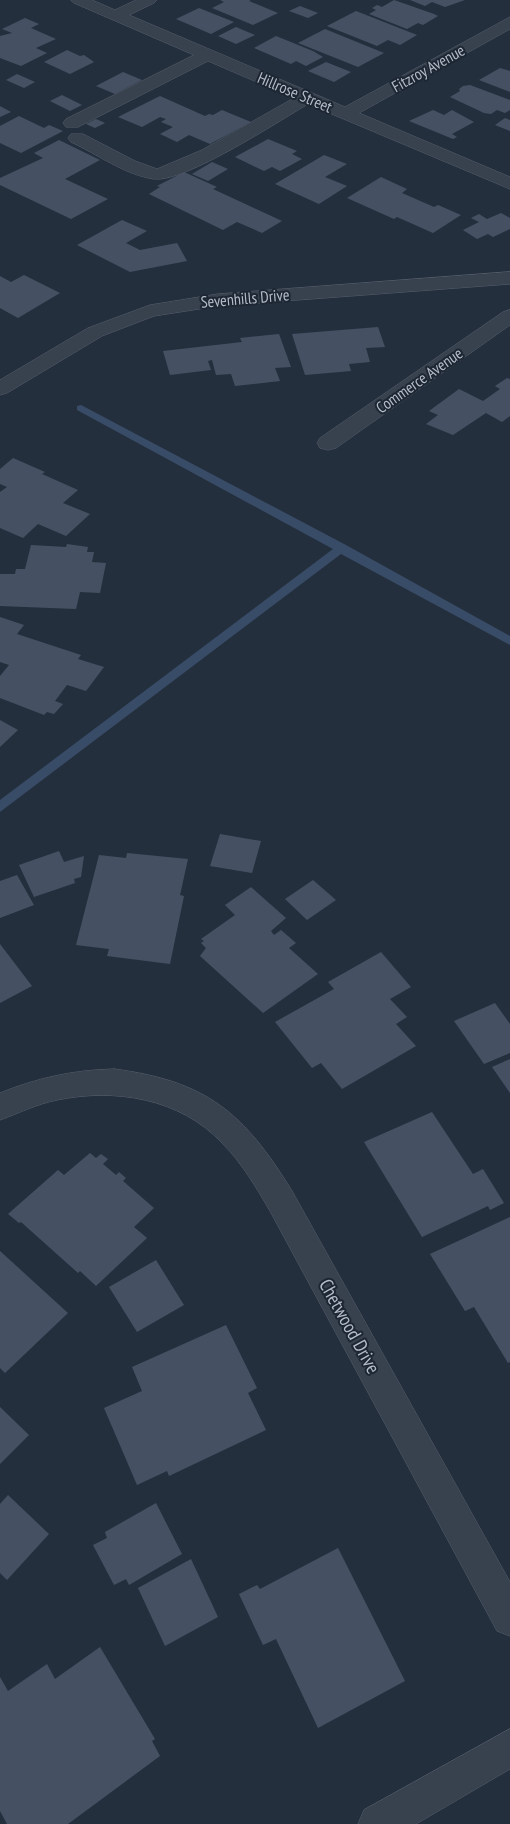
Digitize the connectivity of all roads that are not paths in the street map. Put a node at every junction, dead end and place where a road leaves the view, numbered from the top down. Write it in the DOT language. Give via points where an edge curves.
graph roads {
  1 [pos="79,0"];
  2 [pos="149,0"];
  3 [pos="116,16"];
  4 [pos="510,22"];
  5 [pos="207,55"];
  6 [pos="307,97"];
  7 [pos="346,114"];
  8 [pos="510,184"];
  9 [pos="510,278"];
  10 [pos="510,316"];
  11 [pos="0,389"];
  12 [pos="328,443"];
  13 [pos="0,1107"];
  14 [pos="510,1618"];
  15 [pos="510,1748"];
  16 [pos="378,1824"];
  1 -- 3 [label="street, Hillrose Street"];
  2 -- 3 [label="street"];
  3 -- 5 [label="street, Hillrose Street"];
  4 -- 7 [label="street, Fitzroy Avenue"];
  5 -- 6 [label="street, Hillrose Street"];
  5 -- 6 [label="street" via="74,131 147,172 166,173"];
  6 -- 7 [label="street, Hillrose Street"];
  7 -- 8 [label="street, Hillrose Street"];
  9 -- 11 [label="street, Sevenhills Drive" via="218,300 150,311 95,332"];
  10 -- 12 [label="street, Commerce Avenue"];
  13 -- 14 [label="street, Chetwood Drive" via="43,1089 104,1080 140,1084 183,1098 222,1124 256,1159 281,1201"];
  15 -- 16 [label="street"];
}
